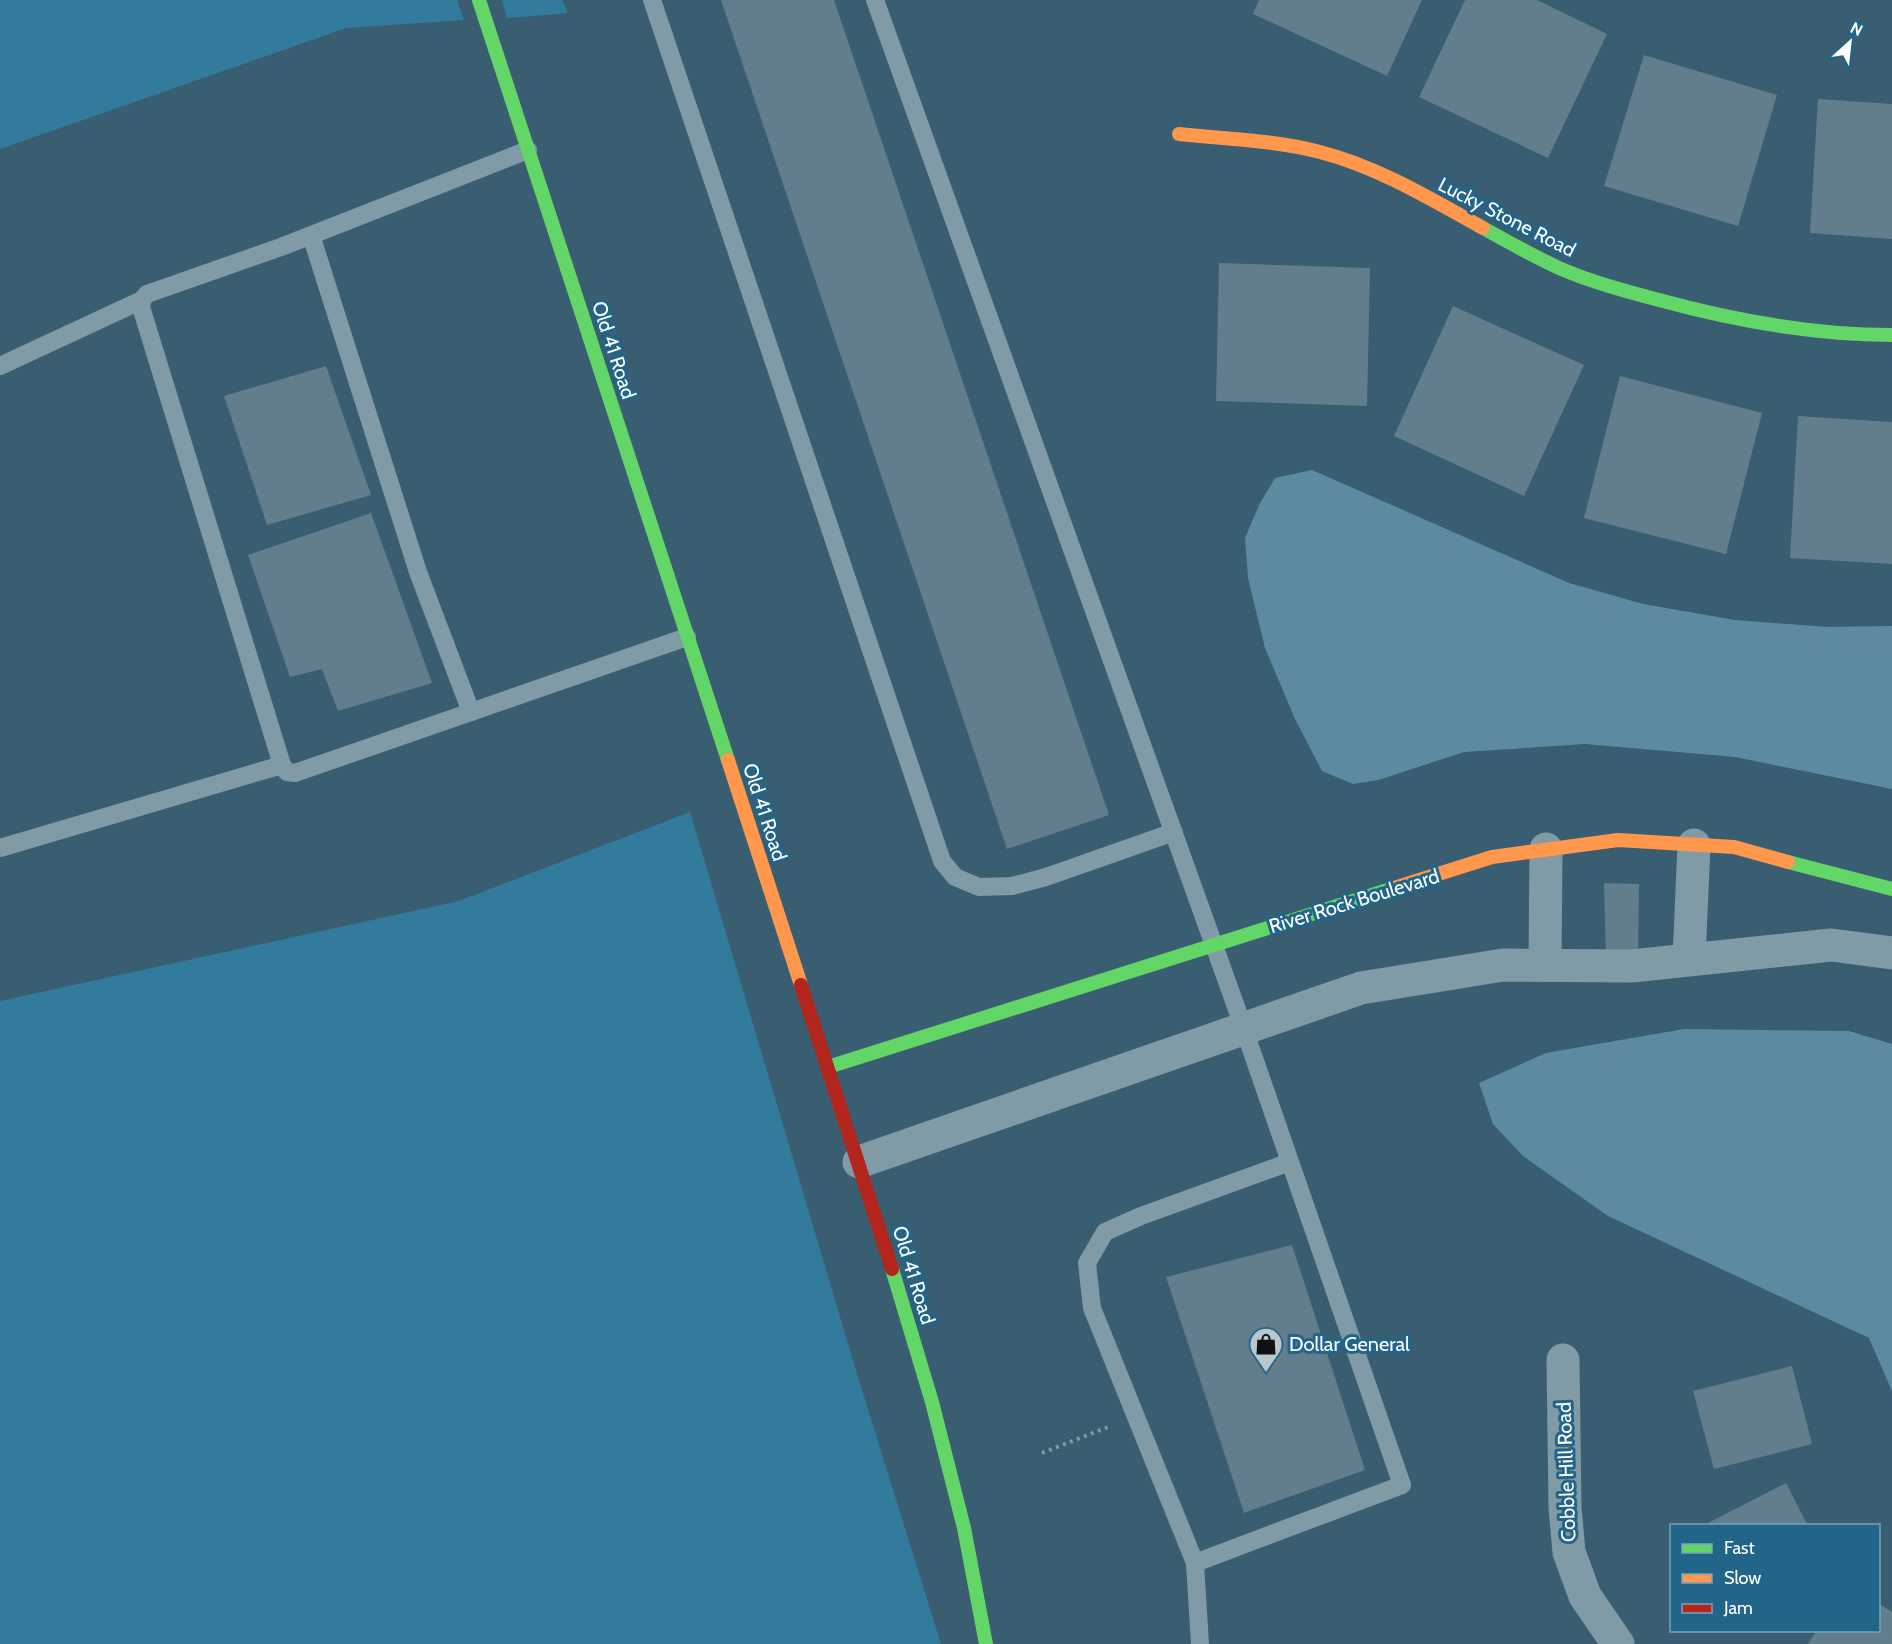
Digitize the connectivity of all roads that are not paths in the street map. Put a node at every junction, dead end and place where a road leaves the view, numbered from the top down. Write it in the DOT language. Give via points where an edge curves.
graph roads {
  1 [pos="501,0"];
  2 [pos="652,0"];
  3 [pos="875,0"];
  4 [pos="480,3"];
  5 [pos="1179,134"];
  6 [pos="528,150"];
  7 [pos="311,235"];
  8 [pos="142,300"];
  9 [pos="1892,334"];
  10 [pos="0,366"];
  11 [pos="687,637"];
  12 [pos="471,712"];
  13 [pos="282,765"];
  14 [pos="1174,832"];
  15 [pos="1694,845"];
  16 [pos="0,848"];
  17 [pos="1546,849"];
  18 [pos="1892,889"];
  19 [pos="1214,945"];
  20 [pos="1892,953"];
  21 [pos="1689,960"];
  22 [pos="1545,965"];
  23 [pos="1244,1029"];
  24 [pos="828,1066"];
  25 [pos="859,1162"];
  26 [pos="1290,1162"];
  27 [pos="1563,1360"];
  28 [pos="1195,1563"];
  29 [pos="986,1644"];
  30 [pos="1200,1644"];
  31 [pos="1618,1644"];
  1 -- 4 [label="lane"];
  2 -- 14 [label="lane" via="942,861 956,877 979,887 1012,886"];
  3 -- 14 [label="lane"];
  4 -- 6 [label="street, Old 41 Road"];
  5 -- 9 [label="street, Lucky Stone Road" via="1292,146 1339,158 1387,177 1550,264 1718,317 1782,329 1855,336"];
  6 -- 7 [label="lane"];
  6 -- 11 [label="street, Old 41 Road"];
  7 -- 8 [label="lane" via="147,294"];
  7 -- 12 [label="lane" via="418,572"];
  8 -- 10 [label="lane"];
  8 -- 13 [label="lane"];
  11 -- 12 [label="lane"];
  11 -- 24 [label="street, Old 41 Road"];
  12 -- 13 [label="lane" via="295,773 286,772"];
  13 -- 16 [label="lane"];
  14 -- 19 [label="lane"];
  15 -- 17 [label="street, River Rock Boulevard" via="1618,840"];
  15 -- 18 [label="street, River Rock Boulevard" via="1734,848"];
  15 -- 21 [label="street"];
  17 -- 19 [label="street, River Rock Boulevard" via="1492,857"];
  17 -- 22 [label="street"];
  19 -- 23 [label="lane"];
  19 -- 24 [label="street, River Rock Boulevard"];
  20 -- 21 [label="street" via="1831,945"];
  21 -- 22 [label="street" via="1632,966"];
  22 -- 23 [label="street" via="1503,965 1361,988"];
  23 -- 25 [label="street"];
  23 -- 26 [label="lane"];
  24 -- 25 [label="street, Old 41 Road"];
  25 -- 29 [label="street, Old 41 Road" via="932,1402 964,1528"];
  26 -- 28 [label="lane" via="1105,1232 1088,1263 1092,1308"];
  26 -- 28 [label="lane" via="1402,1485"];
  27 -- 31 [label="street, Cobble Hill Road" via="1569,1552 1585,1596"];
  28 -- 30 [label="lane"];
}
